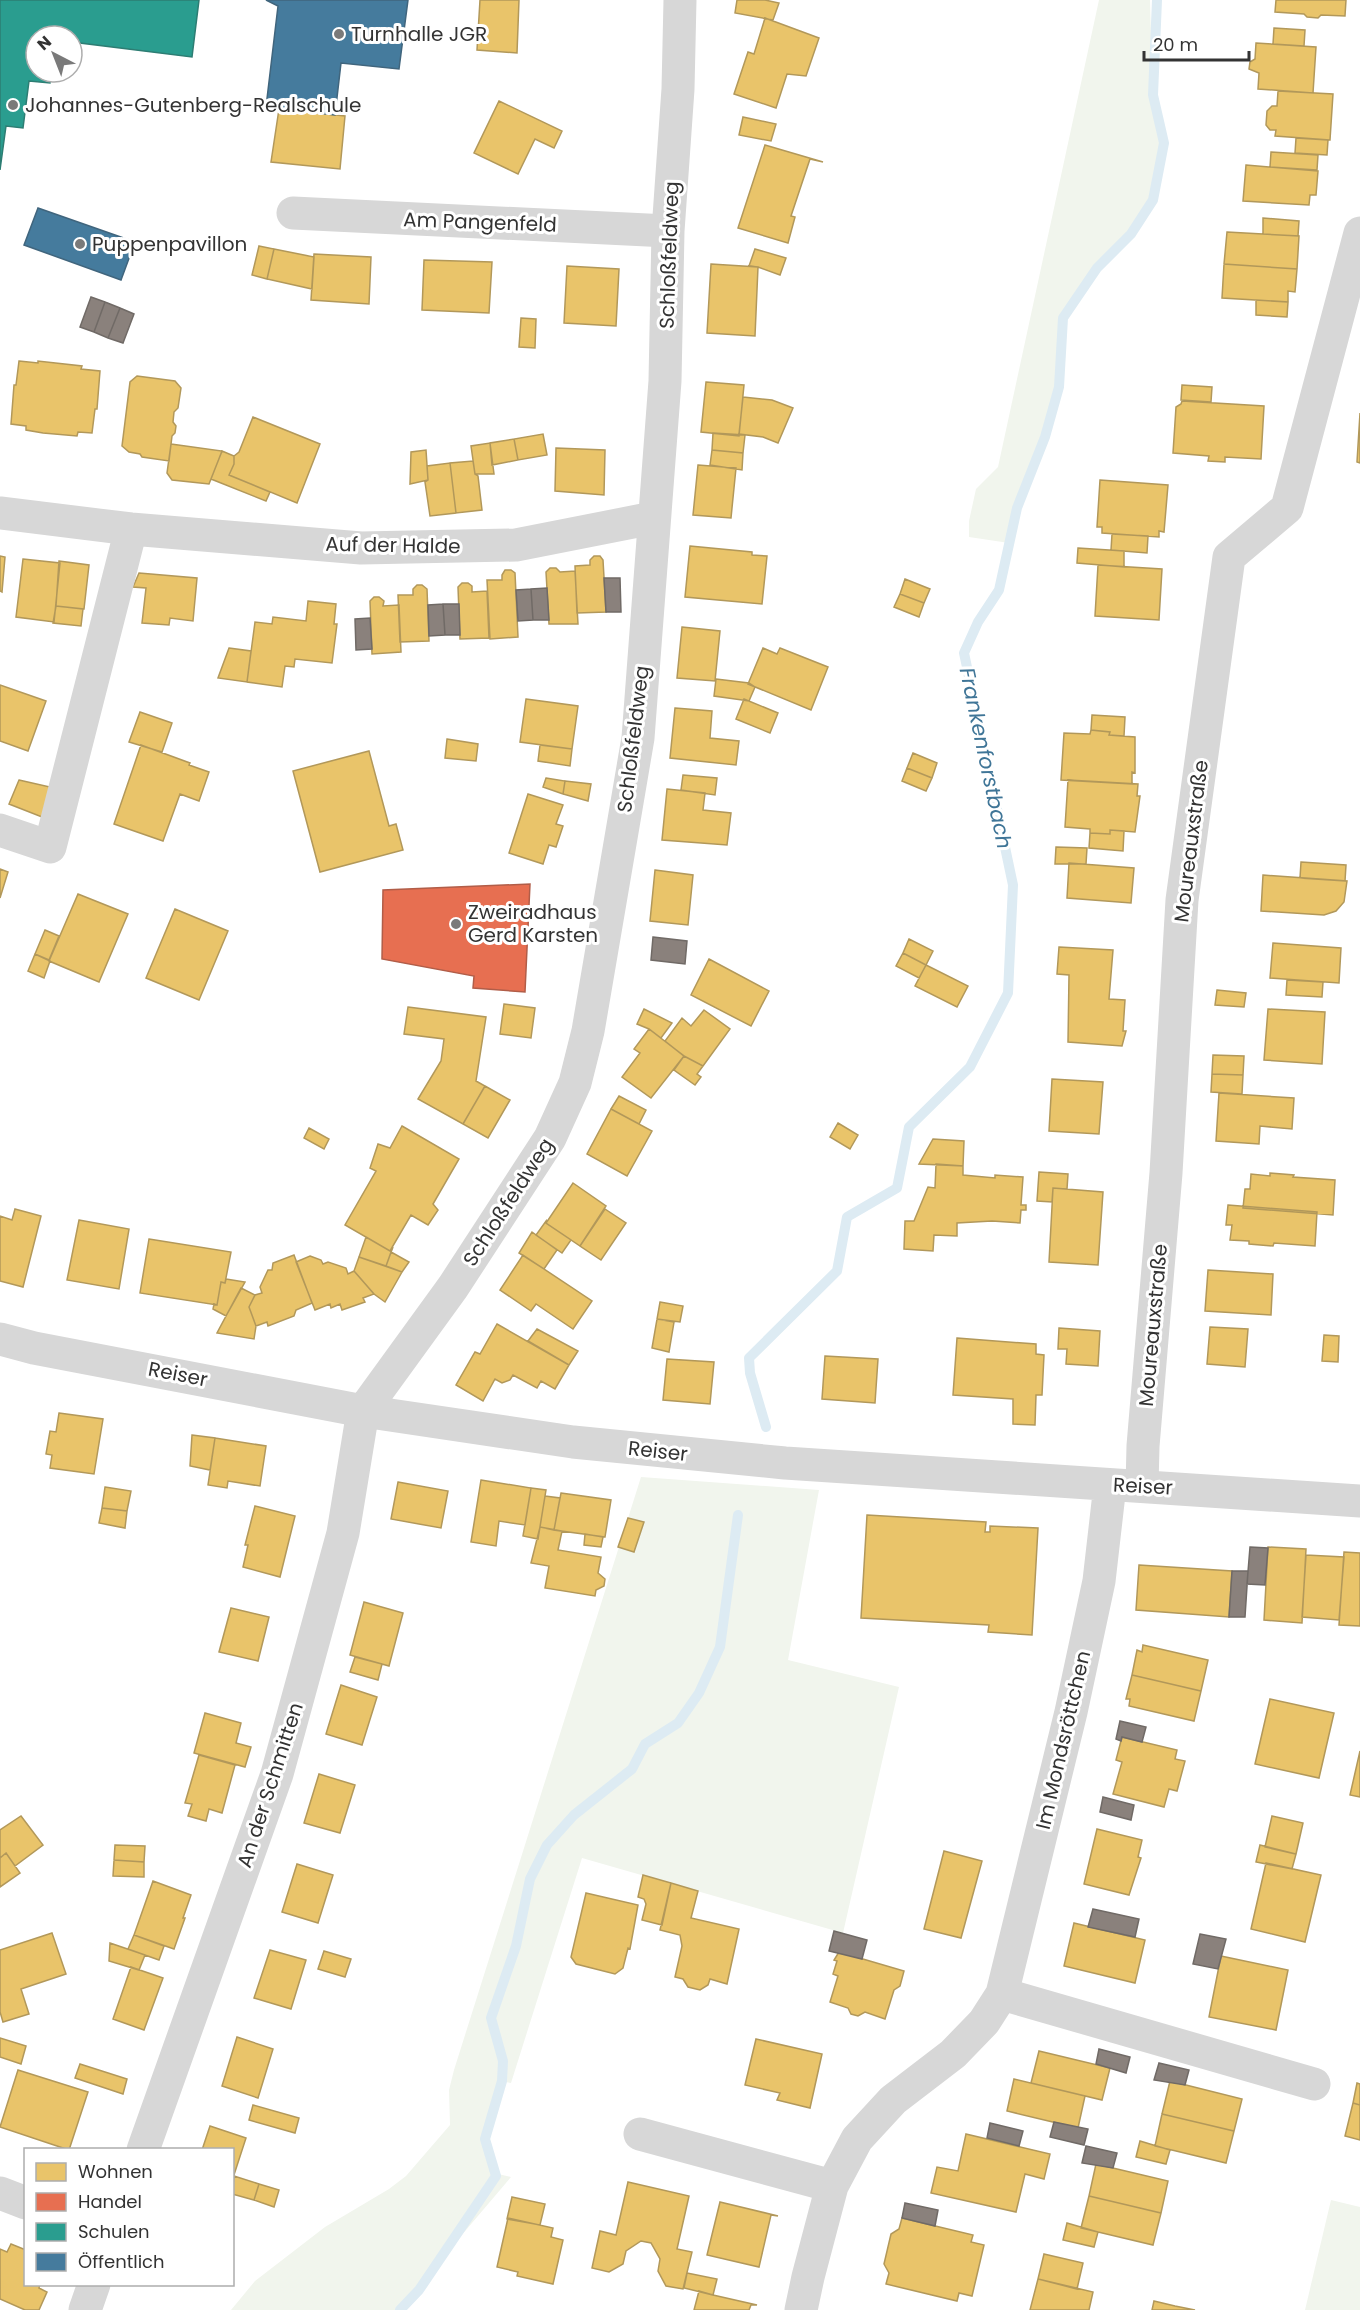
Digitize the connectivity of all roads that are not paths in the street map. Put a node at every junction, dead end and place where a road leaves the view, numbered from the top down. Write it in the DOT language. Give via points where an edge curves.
graph roads {
  1 [pos="680,0"];
  2 [pos="293,213"];
  3 [pos="668,231"];
  4 [pos="1360,233"];
  5 [pos="0,513"];
  6 [pos="653,518"];
  7 [pos="131,529"];
  8 [pos="0,830"];
  9 [pos="0,1339"];
  10 [pos="363,1411"];
  11 [pos="1126,1485"];
  12 [pos="1360,1501"];
  13 [pos="1002,1994"];
  14 [pos="1314,2084"];
  15 [pos="640,2134"];
  16 [pos="144,2148"];
  17 [pos="832,2186"];
  18 [pos="0,2193"];
  19 [pos="24,2202"];
  20 [pos="93,2286"];
  21 [pos="85,2310"];
  22 [pos="801,2310"];
  1 -- 3 [label="street, Schloßfeldweg"];
  2 -- 3 [label="street, Am Pangenfeld"];
  3 -- 6 [label="street, Schloßfeldweg" via="665,381"];
  4 -- 11 [label="street, Moureauxstraße" via="1287,508 1229,557 1182,900 1166,1173 1144,1434"];
  5 -- 7 [label="street, Auf der Halde"];
  6 -- 7 [label="street, Auf der Halde" via="516,545 361,548"];
  6 -- 10 [label="street, Schloßfeldweg" via="638,738 588,1031 575,1083 550,1138 453,1287"];
  7 -- 8 [label="street" via="50,847"];
  9 -- 10 [label="street, Reiser"];
  10 -- 11 [label="street, Reiser" via="573,1442 761,1461"];
  10 -- 16 [label="street, An der Schmitten" via="343,1533 277,1774"];
  11 -- 12 [label="street, Reiser"];
  11 -- 13 [label="street, Im Mondsröttchen" via="1098,1581 1047,1815"];
  13 -- 14 [label="street"];
  13 -- 17 [label="street, Im Mondsröttchen" via="984,2022 953,2054 893,2100 858,2139"];
  15 -- 17 [label="street"];
  17 -- 22 [label="street, Im Mondsröttchen"];
  18 -- 19 [label="street"];
  20 -- 21 [label="street"];
}
